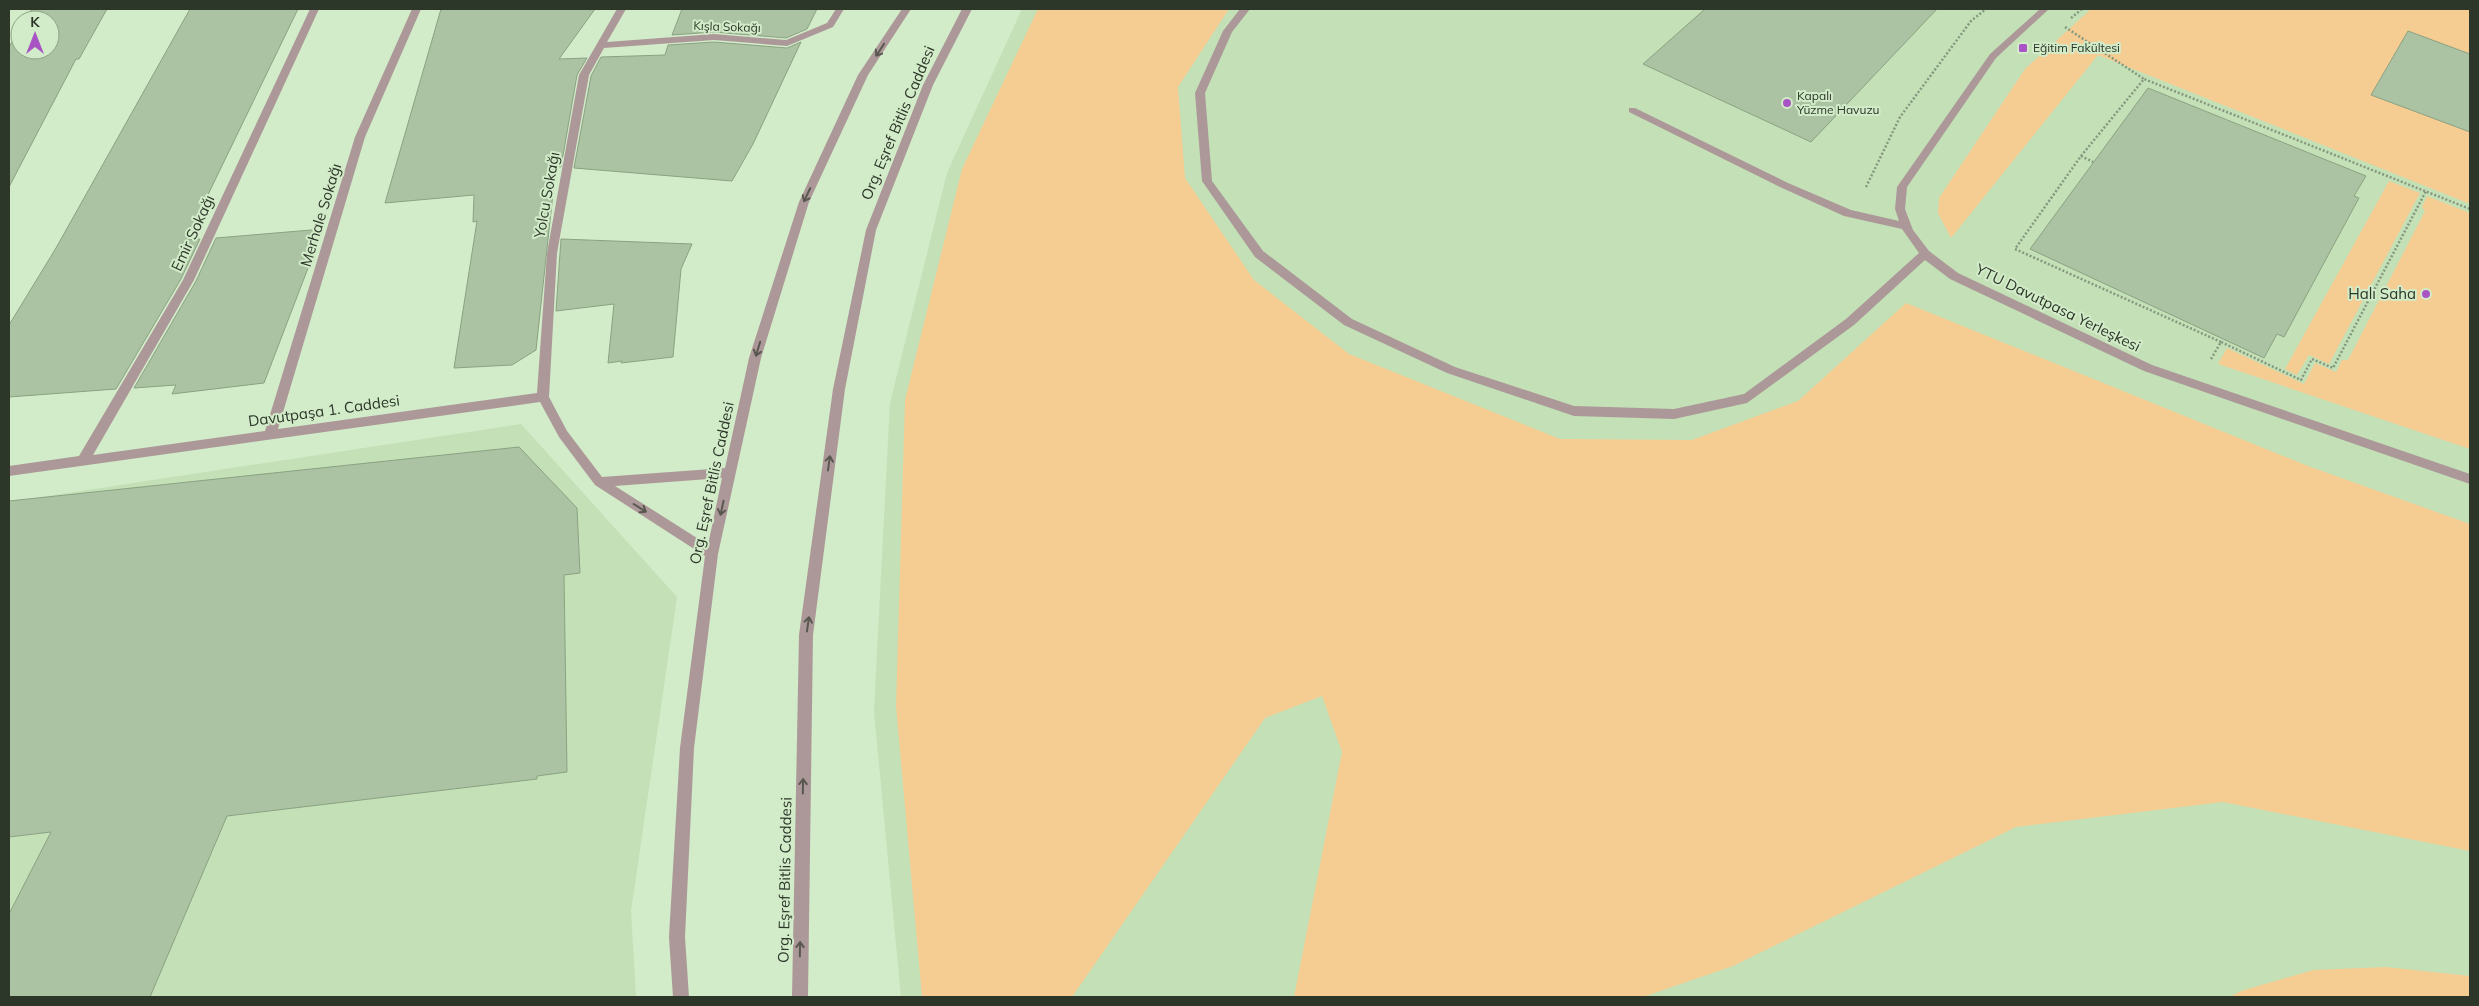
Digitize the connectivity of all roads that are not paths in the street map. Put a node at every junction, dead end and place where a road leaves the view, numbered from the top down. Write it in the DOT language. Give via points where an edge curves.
graph roads {
  1 [pos="314,9"];
  2 [pos="416,9"];
  3 [pos="620,9"];
  4 [pos="840,9"];
  5 [pos="906,9"];
  6 [pos="967,9"];
  7 [pos="1245,9"];
  8 [pos="2045,9"];
  9 [pos="600,45"];
  10 [pos="1632,110"];
  11 [pos="1907,226"];
  12 [pos="1925,254"];
  13 [pos="543,397"];
  14 [pos="270,435"];
  15 [pos="82,461"];
  16 [pos="9,471"];
  17 [pos="730,473"];
  18 [pos="2470,479"];
  19 [pos="598,482"];
  20 [pos="712,554"];
  21 [pos="681,997"];
  22 [pos="800,997"];
  1 -- 15 [label="street, Emir Sokağı" via="188,280"];
  2 -- 14 [label="street, Merhale Sokağı" via="360,137"];
  3 -- 9 [label="street, Yolcu Sokağı"];
  4 -- 9 [label="street, Kışla Sokağı" via="830,25 787,42 714,37"];
  5 -- 17 [label="street, Org. Eşref Bitlis Caddesi, one-way" via="863,75 804,202 755,358"];
  22 -- 6 [label="street, Org. Eşref Bitlis Caddesi, one-way" via="806,635 839,389 871,230 928,86"];
  7 -- 12 [label="street" via="1228,31 1200,93 1207,181 1260,254 1348,322 1451,370 1574,411 1674,414 1747,398 1850,322"];
  8 -- 11 [label="street, YTU Davutpasa Yerleşkesi" via="1993,56 1902,187 1900,209"];
  9 -- 13 [label="street, Yolcu Sokağı" via="584,75 552,253"];
  10 -- 11 [label="street" via="1848,213"];
  11 -- 12 [label="street, YTU Davutpasa Yerleşkesi"];
  12 -- 18 [label="street, YTU Davutpasa Yerleşkesi" via="1954,276 2148,368"];
  13 -- 14 [label="street, Davutpaşa 1. Caddesi"];
  13 -- 19 [label="street" via="563,434"];
  14 -- 15 [label="street, Davutpaşa 1. Caddesi"];
  15 -- 16 [label="street, Davutpaşa 1. Caddesi"];
  17 -- 19 [label="street"];
  17 -- 20 [label="street, Org. Eşref Bitlis Caddesi, one-way"];
  19 -- 20 [label="street, one-way"];
  20 -- 21 [label="street, Org. Eşref Bitlis Caddesi" via="687,748 677,937"];
}
